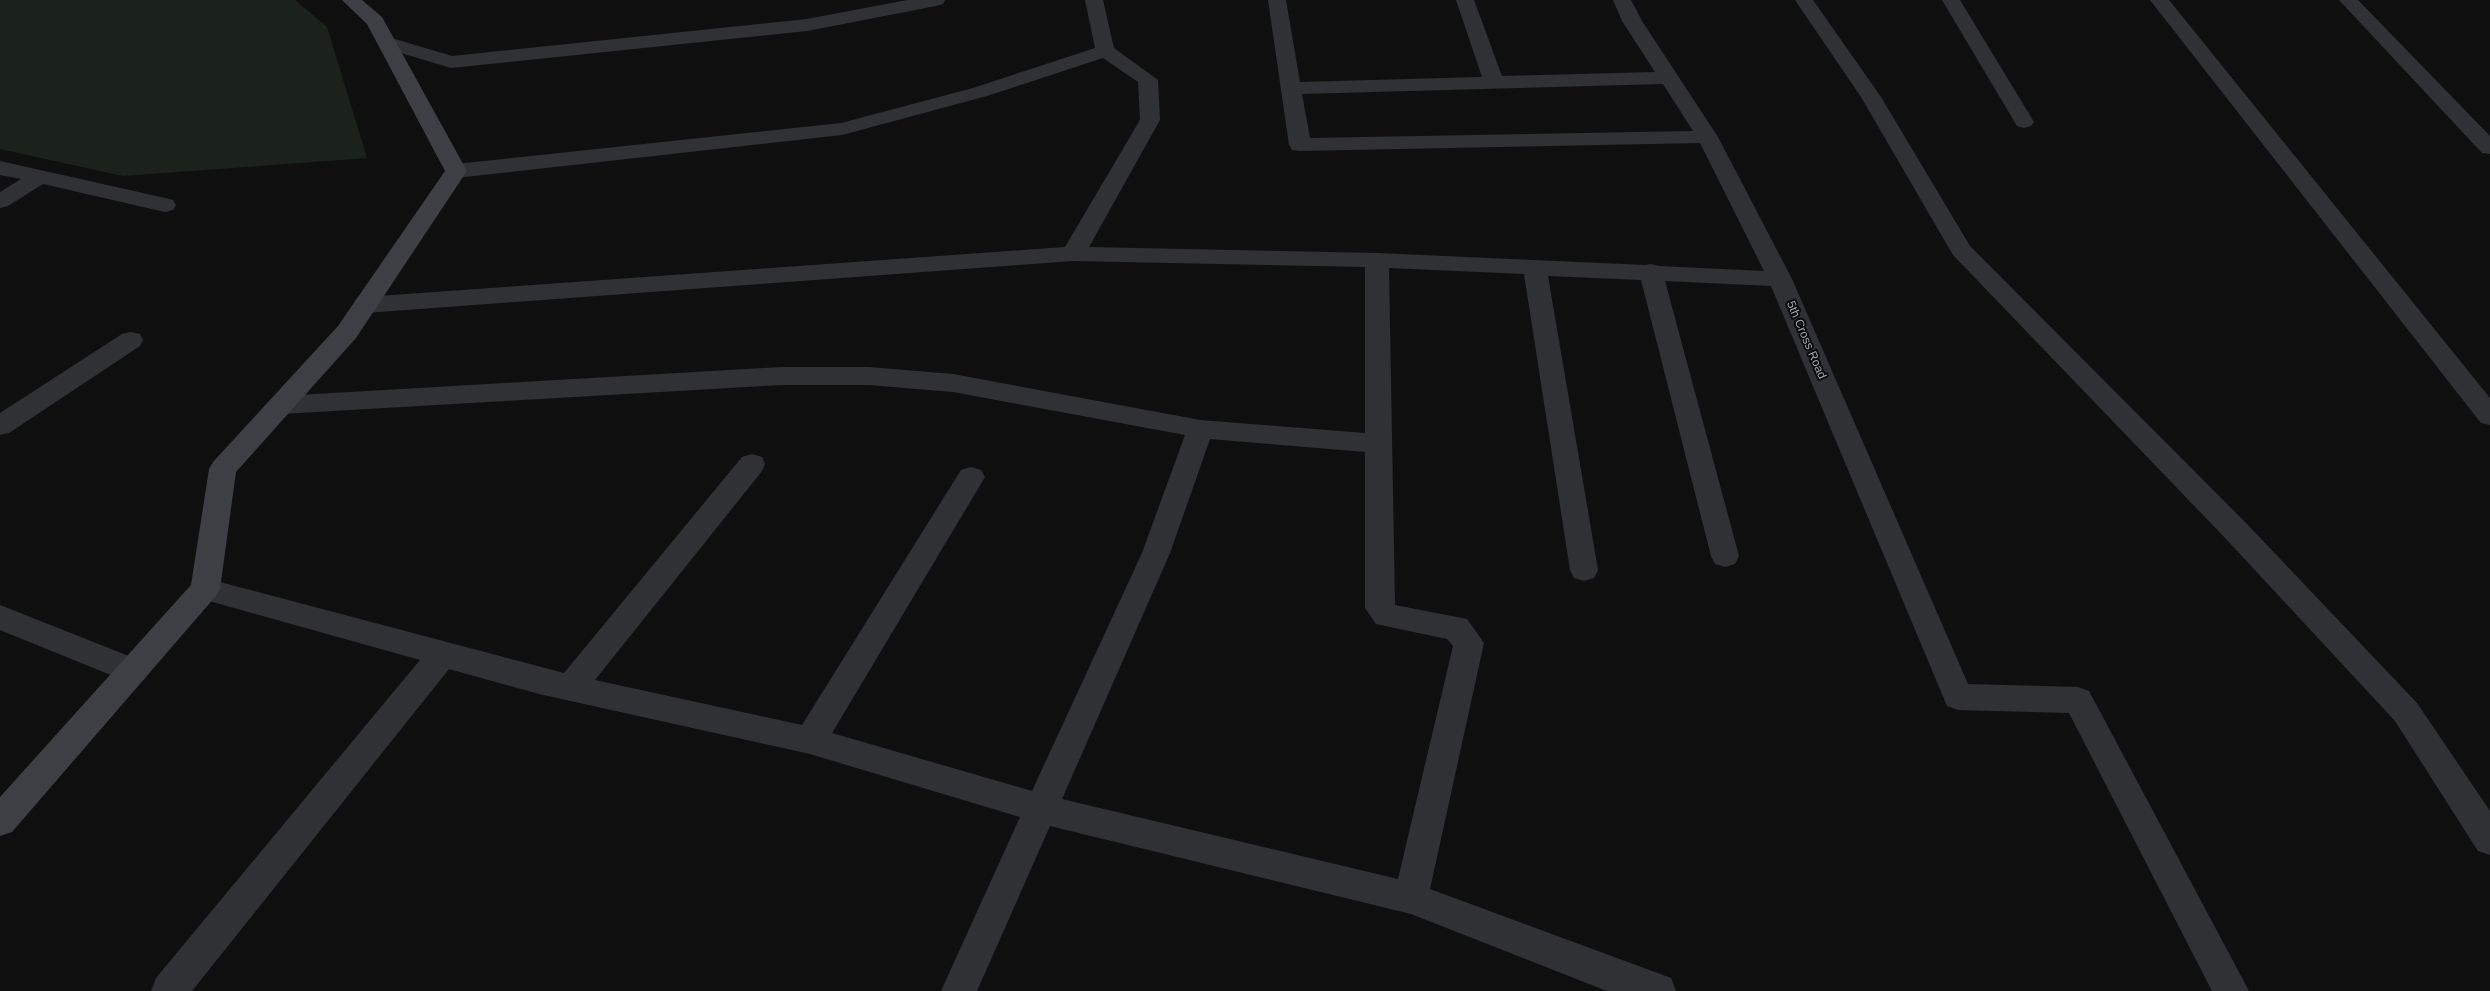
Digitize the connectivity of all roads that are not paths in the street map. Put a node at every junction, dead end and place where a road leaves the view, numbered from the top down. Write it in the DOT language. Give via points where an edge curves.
graph roads {
  1 [pos="351,0"];
  2 [pos="936,0"];
  3 [pos="1094,0"];
  4 [pos="1277,0"];
  5 [pos="1465,0"];
  6 [pos="1622,0"];
  7 [pos="1804,0"];
  8 [pos="1951,0"];
  9 [pos="2159,0"];
  10 [pos="2348,0"];
  11 [pos="388,43"];
  12 [pos="1105,51"];
  13 [pos="1668,78"];
  14 [pos="1494,82"];
  15 [pos="1291,88"];
  16 [pos="2024,122"];
  17 [pos="1706,137"];
  18 [pos="2490,148"];
  19 [pos="0,168"];
  20 [pos="456,171"];
  21 [pos="40,177"];
  22 [pos="0,201"];
  23 [pos="165,205"];
  24 [pos="1073,254"];
  25 [pos="1377,260"];
  26 [pos="1535,267"];
  27 [pos="1651,271"];
  28 [pos="1780,279"];
  29 [pos="365,305"];
  30 [pos="131,340"];
  31 [pos="280,406"];
  32 [pos="2490,416"];
  33 [pos="0,426"];
  34 [pos="1200,430"];
  35 [pos="1377,443"];
  36 [pos="752,464"];
  37 [pos="971,477"];
  38 [pos="1724,556"];
  39 [pos="1584,570"];
  40 [pos="205,589"];
  41 [pos="0,617"];
  42 [pos="443,654"];
  43 [pos="133,671"];
  44 [pos="570,688"];
  45 [pos="810,740"];
  46 [pos="1043,809"];
  47 [pos="0,821"];
  48 [pos="2490,840"];
  49 [pos="1411,898"];
  50 [pos="1615,984"];
  51 [pos="169,991"];
  52 [pos="959,991"];
  53 [pos="1658,991"];
  54 [pos="2231,991"];
  1 -- 11 [label="street" via="375,21"];
  2 -- 11 [label="street" via="807,25 451,62"];
  3 -- 12 [label="street"];
  4 -- 15 [label="street"];
  5 -- 14 [label="street"];
  6 -- 13 [label="street, 5th Cross Road"];
  7 -- 48 [label="street" via="1871,97 1960,250 2237,532 2406,712"];
  8 -- 16 [label="street"];
  9 -- 32 [label="street"];
  10 -- 18 [label="street"];
  11 -- 20 [label="street"];
  12 -- 20 [label="street" via="980,92 842,129"];
  12 -- 24 [label="street" via="1148,80 1150,120"];
  13 -- 14 [label="street"];
  13 -- 17 [label="street, 5th Cross Road"];
  14 -- 15 [label="street"];
  15 -- 17 [label="street" via="1300,145"];
  17 -- 28 [label="street, 5th Cross Road"];
  19 -- 21 [label="street"];
  20 -- 29 [label="street"];
  21 -- 22 [label="street"];
  21 -- 23 [label="street"];
  24 -- 25 [label="street"];
  24 -- 29 [label="street"];
  25 -- 26 [label="street"];
  25 -- 35 [label="street"];
  26 -- 27 [label="street"];
  26 -- 39 [label="street"];
  27 -- 28 [label="street"];
  27 -- 38 [label="street"];
  28 -- 54 [label="street, 5th Cross Road" via="1958,696 2078,700"];
  29 -- 31 [label="street" via="348,332"];
  30 -- 33 [label="street"];
  31 -- 34 [label="street" via="781,376 869,376 953,383"];
  31 -- 40 [label="street" via="224,468"];
  34 -- 35 [label="street"];
  34 -- 46 [label="street" via="1156,553"];
  35 -- 49 [label="street" via="1380,608 1386,616 1456,628 1469,643"];
  36 -- 44 [label="street"];
  37 -- 45 [label="street"];
  40 -- 42 [label="street"];
  40 -- 43 [label="street"];
  41 -- 43 [label="street"];
  42 -- 44 [label="street"];
  42 -- 51 [label="street"];
  43 -- 47 [label="street"];
  44 -- 45 [label="street"];
  45 -- 46 [label="street"];
  46 -- 49 [label="street"];
  46 -- 52 [label="street"];
  49 -- 50 [label="street"];
  50 -- 53 [label="street"];
}
